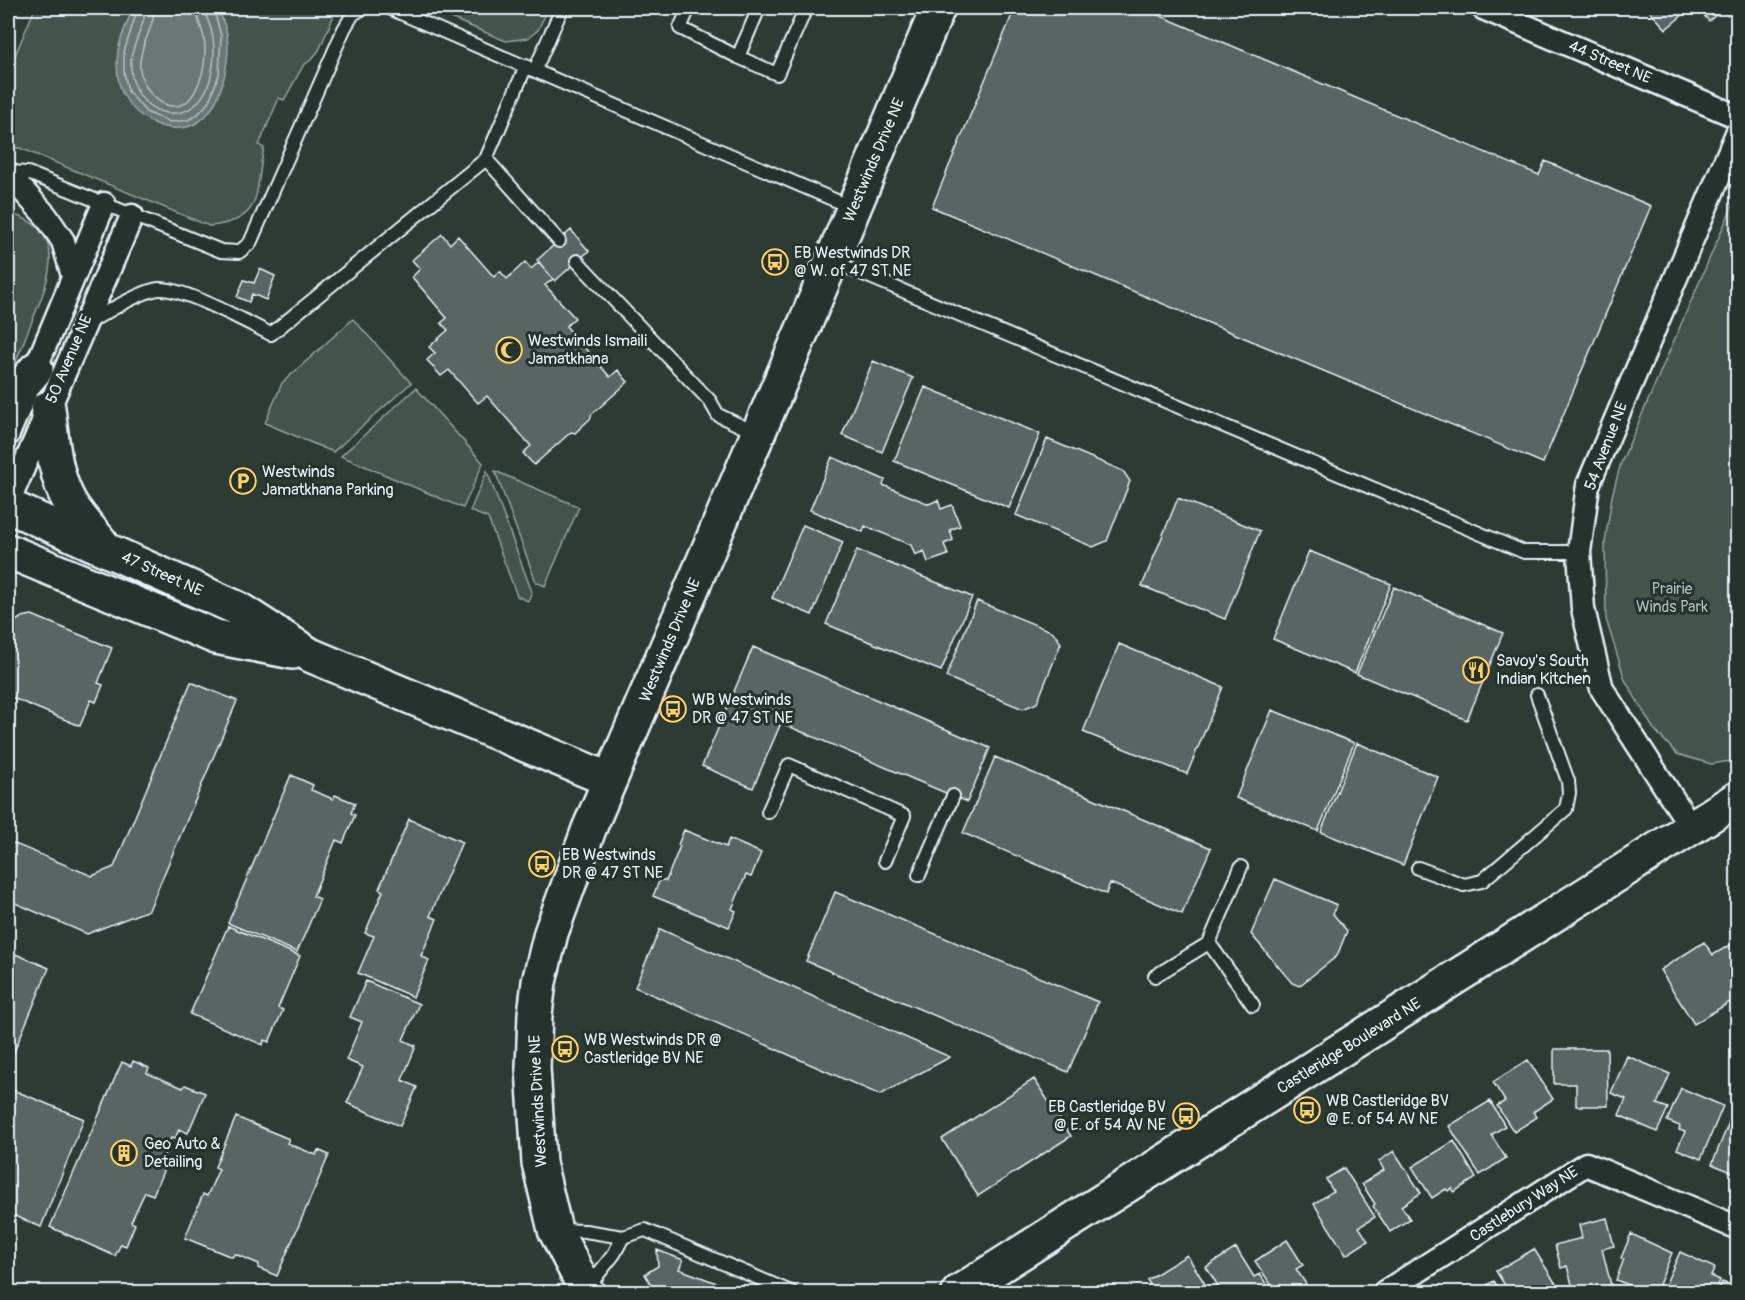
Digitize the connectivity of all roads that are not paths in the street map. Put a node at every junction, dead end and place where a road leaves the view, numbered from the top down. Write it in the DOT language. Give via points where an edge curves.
graph roads {
  1 [pos="363,8"];
  2 [pos="389,8"];
  3 [pos="562,8"];
  4 [pos="689,8"];
  5 [pos="759,8"];
  6 [pos="806,8"];
  7 [pos="938,8"];
  8 [pos="1483,8"];
  9 [pos="738,57"];
  10 [pos="531,68"];
  11 [pos="1737,117"];
  12 [pos="1737,131"];
  13 [pos="486,159"];
  14 [pos="8,173"];
  15 [pos="104,204"];
  16 [pos="853,208"];
  17 [pos="132,216"];
  18 [pos="559,241"];
  19 [pos="577,261"];
  20 [pos="831,261"];
  21 [pos="73,276"];
  22 [pos="84,325"];
  23 [pos="36,369"];
  24 [pos="8,402"];
  25 [pos="48,408"];
  26 [pos="8,434"];
  27 [pos="758,434"];
  28 [pos="8,504"];
  29 [pos="105,548"];
  30 [pos="8,551"];
  31 [pos="1579,552"];
  32 [pos="310,655"];
  33 [pos="1537,695"];
  34 [pos="610,780"];
  35 [pos="953,796"];
  36 [pos="1737,798"];
  37 [pos="768,812"];
  38 [pos="1691,827"];
  39 [pos="885,861"];
  40 [pos="1241,867"];
  41 [pos="1418,868"];
  42 [pos="919,875"];
  43 [pos="1209,943"];
  44 [pos="1155,976"];
  45 [pos="1253,1005"];
  46 [pos="1737,1228"];
  47 [pos="555,1230"];
  48 [pos="622,1236"];
  49 [pos="586,1291"];
  50 [pos="790,1293"];
  51 [pos="959,1293"];
  52 [pos="1385,1293"];
  1 -- 17 [label="lane" via="353,14 344,29 245,248 238,252 221,251"];
  2 -- 10 [label="lane"];
  3 -- 10 [label="lane"];
  4 -- 9 [label="lane" via="680,28"];
  5 -- 9 [label="lane"];
  6 -- 9 [label="lane" via="777,74"];
  7 -- 16 [label="street, Westwinds Drive NE"];
  8 -- 11 [label="street, 44 Street NE"];
  10 -- 13 [label="lane"];
  10 -- 16 [label="lane"];
  12 -- 31 [label="street, 54 Avenue NE" via="1588,485"];
  13 -- 18 [label="lane"];
  13 -- 22 [label="lane" via="271,334 183,294 159,289"];
  14 -- 15 [label="lane" via="28,173"];
  14 -- 21 [label="street" via="63,241"];
  15 -- 17 [label="lane"];
  15 -- 21 [label="street, 50 Avenue NE"];
  16 -- 20 [label="street, Westwinds Drive NE"];
  17 -- 22 [label="street, 50 Avenue NE"];
  19 -- 27 [label="lane" via="710,401 718,415"];
  20 -- 27 [label="street, Westwinds Drive NE"];
  20 -- 31 [label="lane" via="1524,552"];
  21 -- 23 [label="street, 50 Avenue NE"];
  22 -- 25 [label="street, 50 Avenue NE"];
  23 -- 24 [label="street"];
  23 -- 26 [label="street, 50 Avenue NE"];
  25 -- 28 [label="street, 50 Avenue NE"];
  25 -- 29 [label="street" via="60,483"];
  27 -- 34 [label="street, Westwinds Drive NE"];
  28 -- 29 [label="street, 47 Street NE"];
  29 -- 32 [label="street, 47 Street NE" via="237,608"];
  30 -- 32 [label="street, 47 Street NE" via="216,637"];
  31 -- 38 [label="street, 54 Avenue NE" via="1583,609 1602,689"];
  32 -- 34 [label="street, 47 Street NE"];
  33 -- 41 [label="lane" via="1568,781 1566,809 1482,881 1464,885"];
  34 -- 47 [label="street, Westwinds Drive NE" via="551,933 535,1014 533,1068 539,1163"];
  35 -- 42 [label="lane"];
  36 -- 38 [label="street, Castleridge Boulevard NE"];
  37 -- 39 [label="lane" via="789,765 904,816"];
  38 -- 51 [label="street, Castleridge Boulevard NE"];
  40 -- 43 [label="lane"];
  43 -- 44 [label="lane"];
  43 -- 45 [label="lane"];
  46 -- 52 [label="street, Castlebury Way NE" via="1586,1164"];
  47 -- 48 [label="lane"];
  47 -- 49 [label="street, Westwinds Drive NE"];
  48 -- 49 [label="lane" via="614,1254"];
  48 -- 50 [label="lane" via="645,1230"];
}
